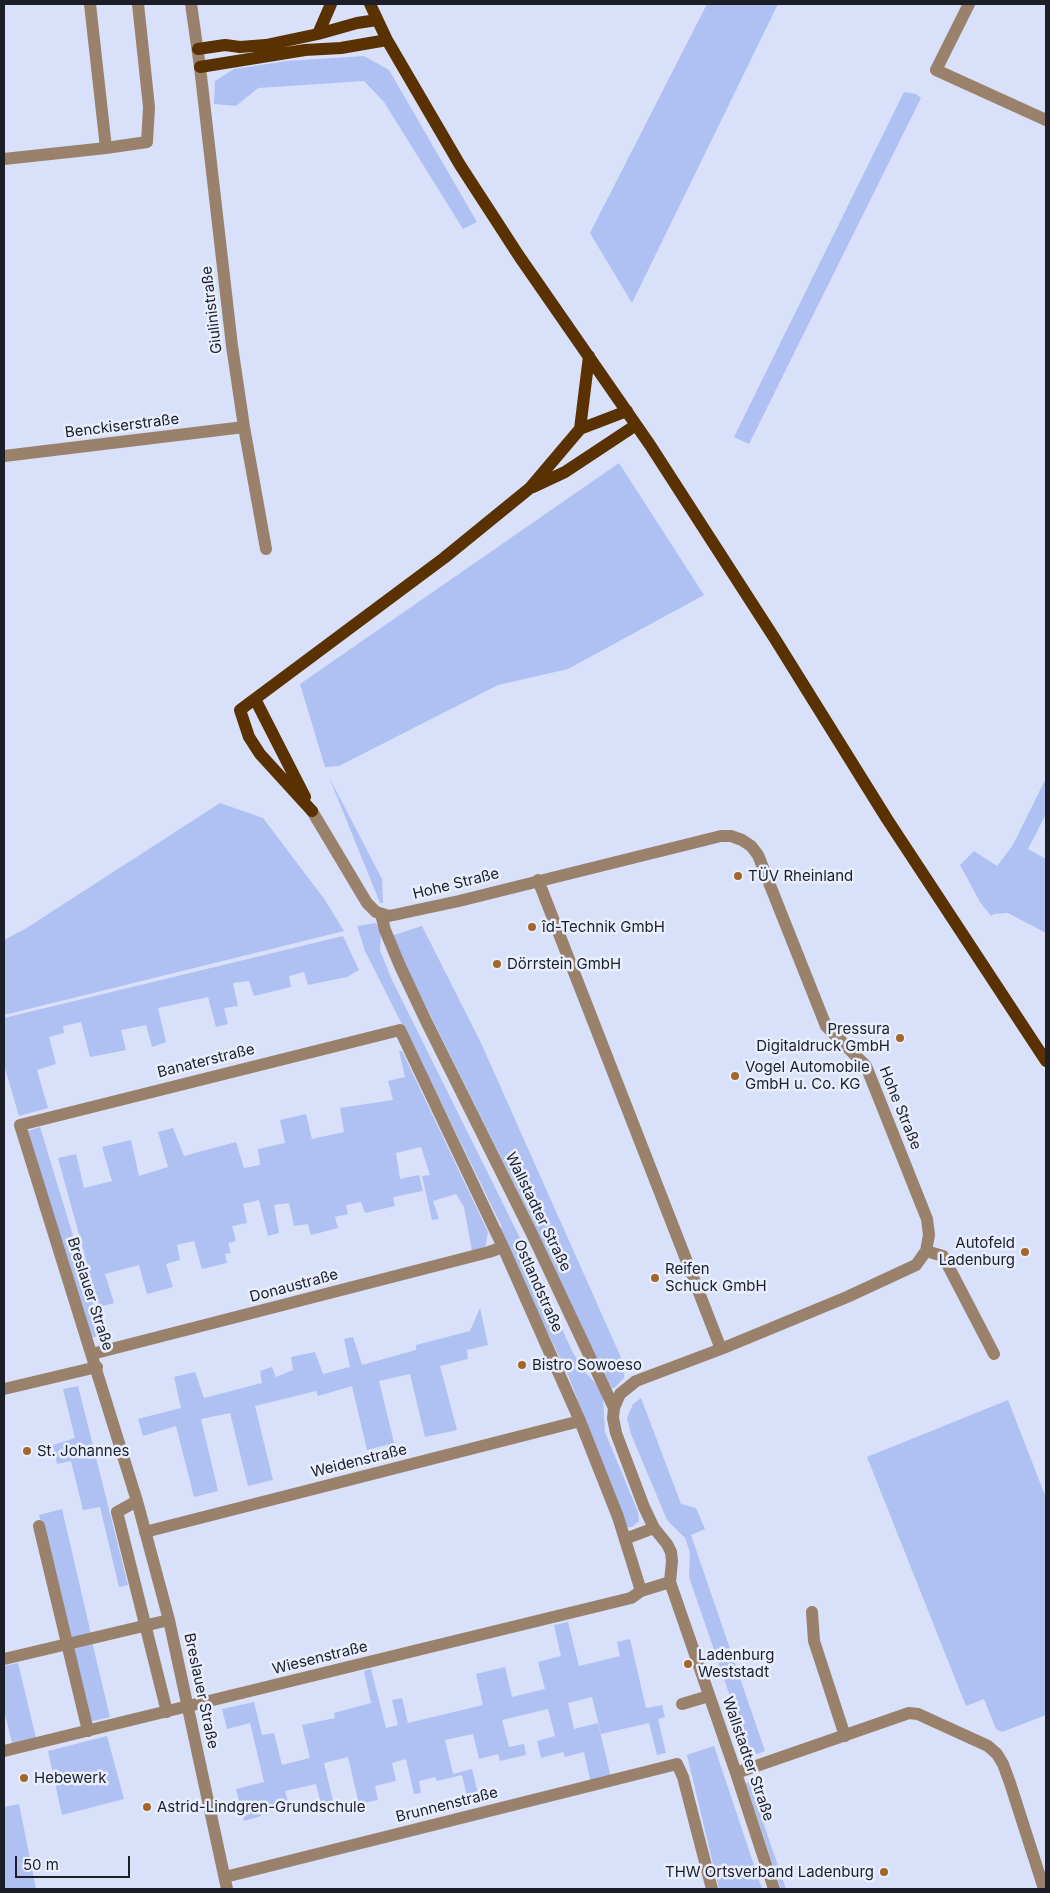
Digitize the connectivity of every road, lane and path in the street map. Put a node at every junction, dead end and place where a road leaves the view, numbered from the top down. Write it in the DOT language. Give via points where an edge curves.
graph roads {
  1 [pos="90,4"];
  2 [pos="138,4"];
  3 [pos="191,4"];
  4 [pos="331,4"];
  5 [pos="370,4"];
  6 [pos="969,4"];
  7 [pos="377,20"];
  8 [pos="318,34"];
  9 [pos="387,40"];
  10 [pos="198,49"];
  11 [pos="200,67"];
  12 [pos="1046,120"];
  13 [pos="106,148"];
  14 [pos="4,159"];
  15 [pos="589,356"];
  16 [pos="627,411"];
  17 [pos="636,425"];
  18 [pos="244,427"];
  19 [pos="580,429"];
  20 [pos="4,456"];
  21 [pos="530,488"];
  22 [pos="266,549"];
  23 [pos="255,699"];
  24 [pos="312,811"];
  25 [pos="538,880"];
  26 [pos="381,914"];
  27 [pos="400,1030"];
  28 [pos="1046,1061"];
  29 [pos="20,1125"];
  30 [pos="503,1247"];
  31 [pos="926,1251"];
  32 [pos="721,1349"];
  33 [pos="994,1354"];
  34 [pos="94,1361"];
  35 [pos="4,1389"];
  36 [pos="614,1408"];
  37 [pos="580,1421"];
  38 [pos="137,1501"];
  39 [pos="39,1526"];
  40 [pos="654,1528"];
  41 [pos="145,1532"];
  42 [pos="625,1539"];
  43 [pos="670,1582"];
  44 [pos="641,1591"];
  45 [pos="812,1612"];
  46 [pos="169,1620"];
  47 [pos="146,1626"];
  48 [pos="67,1645"];
  49 [pos="4,1659"];
  50 [pos="709,1696"];
  51 [pos="682,1704"];
  52 [pos="188,1707"];
  53 [pos="167,1712"];
  54 [pos="88,1731"];
  55 [pos="845,1736"];
  56 [pos="4,1748"];
  57 [pos="736,1773"];
  58 [pos="226,1883"];
  59 [pos="712,1889"];
  60 [pos="774,1889"];
  61 [pos="1044,1889"];
  1 -- 13 [label="street"];
  2 -- 13 [label="street" via="149,107 146,142"];
  3 -- 10 [label="street, Giulinistraße"];
  4 -- 8 [label="main road"];
  5 -- 7 [label="main road"];
  6 -- 12 [label="street" via="936,70"];
  7 -- 8 [label="main road" via="357,22"];
  7 -- 9 [label="main road"];
  8 -- 10 [label="main road" via="266,45"];
  9 -- 11 [label="main road"];
  9 -- 15 [label="main road" via="460,165"];
  10 -- 11 [label="street, Giulinistraße"];
  11 -- 18 [label="street, Giulinistraße"];
  13 -- 14 [label="street"];
  15 -- 16 [label="main road"];
  15 -- 19 [label="main road"];
  16 -- 17 [label="main road"];
  16 -- 19 [label="main road"];
  17 -- 21 [label="main road" via="565,472"];
  17 -- 28 [label="main road" via="887,819"];
  18 -- 20 [label="street, Benckiserstraße"];
  18 -- 22 [label="street, Giulinistraße"];
  19 -- 21 [label="main road"];
  21 -- 23 [label="main road" via="444,558"];
  23 -- 24 [label="main road"];
  23 -- 24 [label="main road" via="240,710 249,737 260,754"];
  24 -- 26 [label="street" via="367,903"];
  25 -- 26 [label="street, Hohe Straße" via="399,915"];
  25 -- 31 [label="street, Hohe Straße" via="720,836 732,836 751,846 758,855 826,1026 866,1066 927,1219"];
  25 -- 32 [label="street"];
  26 -- 36 [label="street, Wallstadter Straße" via="422,1014 532,1234"];
  27 -- 29 [label="street, Banaterstraße"];
  27 -- 30 [label="street, Ostlandstraße"];
  29 -- 34 [label="street, Breslauer Straße"];
  30 -- 34 [label="street, Donaustraße"];
  30 -- 37 [label="street, Ostlandstraße"];
  31 -- 32 [label="street" via="916,1265"];
  31 -- 33 [label="street" via="943,1256"];
  32 -- 36 [label="street" via="636,1381 620,1394"];
  34 -- 35 [label="street, Donaustraße"];
  34 -- 38 [label="street, Breslauer Straße"];
  36 -- 40 [label="street, Wallstadter Straße" via="616,1433"];
  37 -- 41 [label="street, Weidenstraße"];
  37 -- 42 [label="street, Ostlandstraße"];
  38 -- 41 [label="street, Breslauer Straße"];
  38 -- 47 [label="street" via="117,1512"];
  39 -- 48 [label="street"];
  40 -- 42 [label="street"];
  40 -- 43 [label="street, Wallstadter Straße" via="671,1552"];
  41 -- 46 [label="street, Breslauer Straße"];
  42 -- 44 [label="street, Ostlandstraße"];
  43 -- 44 [label="street, Wiesenstraße"];
  43 -- 50 [label="street, Wallstadter Straße"];
  44 -- 52 [label="street, Wiesenstraße" via="631,1598"];
  45 -- 55 [label="street" via="814,1641"];
  46 -- 47 [label="street"];
  46 -- 52 [label="street, Breslauer Straße"];
  47 -- 48 [label="street"];
  47 -- 53 [label="street"];
  48 -- 49 [label="street"];
  48 -- 54 [label="street"];
  50 -- 51 [label="street"];
  50 -- 57 [label="street, Wallstadter Straße"];
  52 -- 53 [label="street, Wiesenstraße"];
  52 -- 58 [label="street, Breslauer Straße"];
  53 -- 54 [label="street, Wiesenstraße"];
  54 -- 56 [label="street, Wiesenstraße"];
  55 -- 57 [label="street"];
  55 -- 61 [label="street" via="909,1713 918,1714 988,1746 1003,1764"];
  57 -- 60 [label="street, Wallstadter Straße"];
  58 -- 59 [label="street, Brunnenstraße" via="677,1764"];
}
